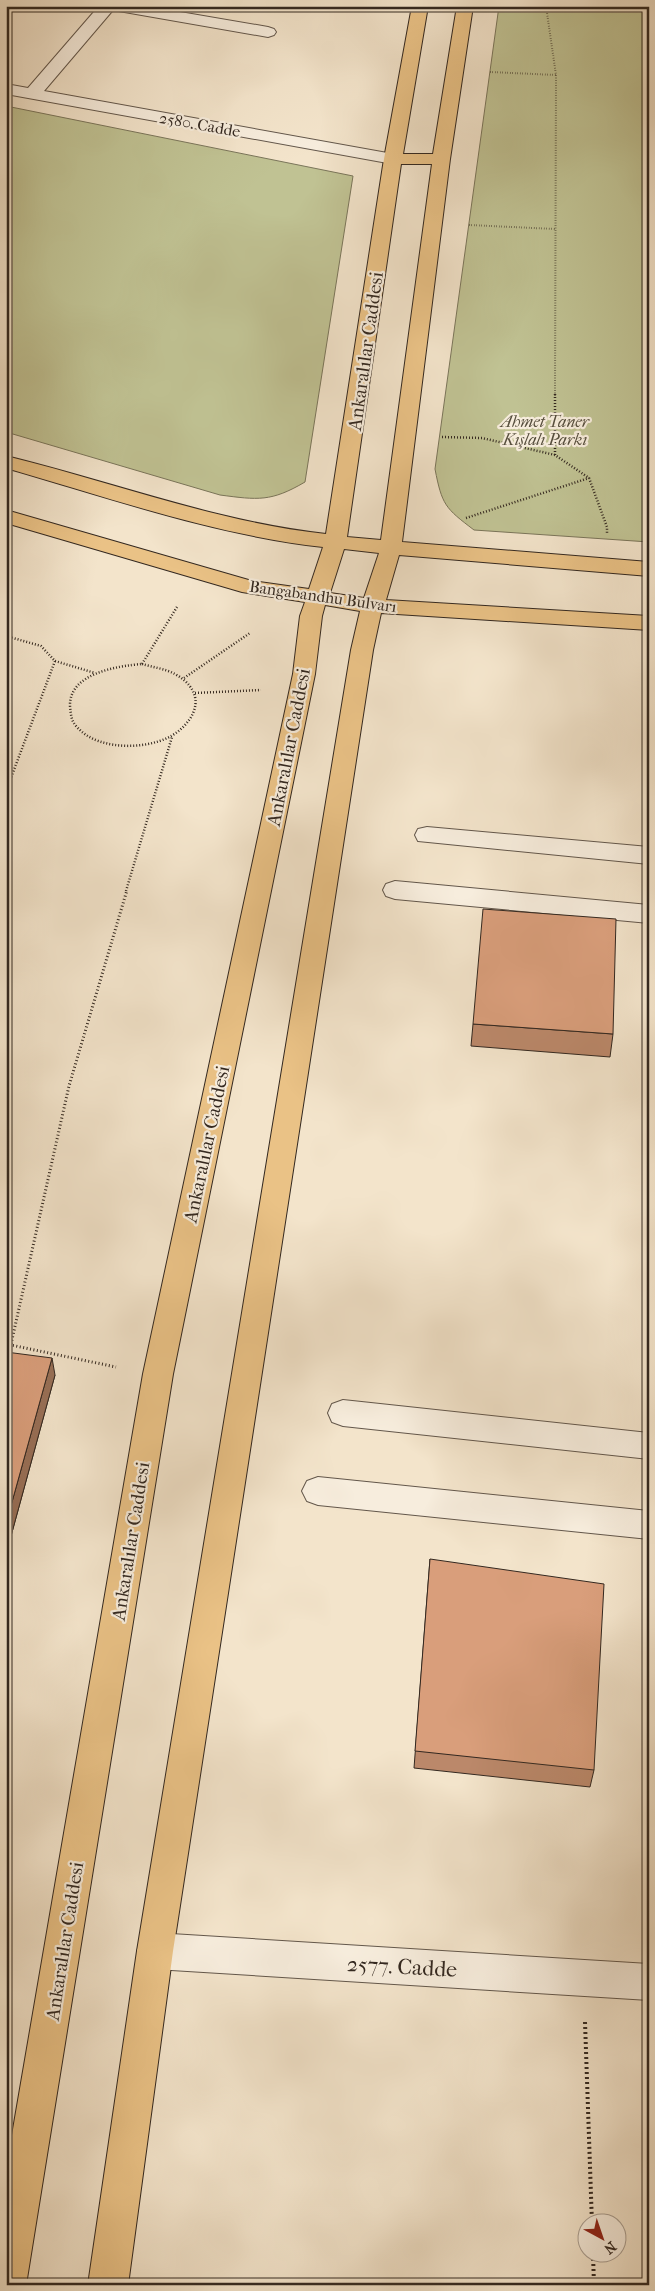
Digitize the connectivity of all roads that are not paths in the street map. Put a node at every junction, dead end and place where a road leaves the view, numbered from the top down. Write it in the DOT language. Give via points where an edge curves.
graph roads {
  1 [pos="108,6"];
  2 [pos="116,6"];
  3 [pos="420,6"];
  4 [pos="465,6"];
  5 [pos="268,32"];
  6 [pos="6,89"];
  7 [pos="32,94"];
  8 [pos="393,159"];
  9 [pos="441,159"];
  10 [pos="6,462"];
  11 [pos="6,516"];
  12 [pos="335,543"];
  13 [pos="391,548"];
  14 [pos="649,568"];
  15 [pos="316,597"];
  16 [pos="373,606"];
  17 [pos="649,623"];
  18 [pos="427,835"];
  19 [pos="649,856"];
  20 [pos="395,890"];
  21 [pos="649,914"];
  22 [pos="343,1413"];
  23 [pos="649,1446"];
  24 [pos="318,1491"];
  25 [pos="649,1526"];
  26 [pos="155,1951"];
  27 [pos="649,1982"];
  28 [pos="6,2285"];
  29 [pos="108,2285"];
  1 -- 7 [label="street"];
  2 -- 5 [label="street"];
  3 -- 8 [label="main road, Ankaralılar Caddesi"];
  4 -- 9 [label="main road"];
  6 -- 7 [label="street, 2580. Cadde"];
  7 -- 8 [label="street, 2580. Cadde"];
  8 -- 9 [label="main road"];
  8 -- 12 [label="main road, Ankaralılar Caddesi"];
  9 -- 13 [label="main road"];
  10 -- 12 [label="main road" via="223,523"];
  11 -- 15 [label="main road, Bangabandhu Bulvarı" via="250,587"];
  12 -- 13 [label="main road"];
  12 -- 15 [label="main road, Ankaralılar Caddesi"];
  13 -- 14 [label="main road"];
  13 -- 16 [label="main road"];
  15 -- 16 [label="main road, Bangabandhu Bulvarı"];
  15 -- 28 [label="main road, Ankaralılar Caddesi" via="307,634 304,674 158,1374"];
  16 -- 17 [label="main road, Bangabandhu Bulvarı"];
  16 -- 26 [label="main road" via="362,650"];
  18 -- 19 [label="street"];
  20 -- 21 [label="street"];
  22 -- 23 [label="street"];
  24 -- 25 [label="street"];
  26 -- 27 [label="street, 2577. Cadde"];
  26 -- 29 [label="main road"];
}
